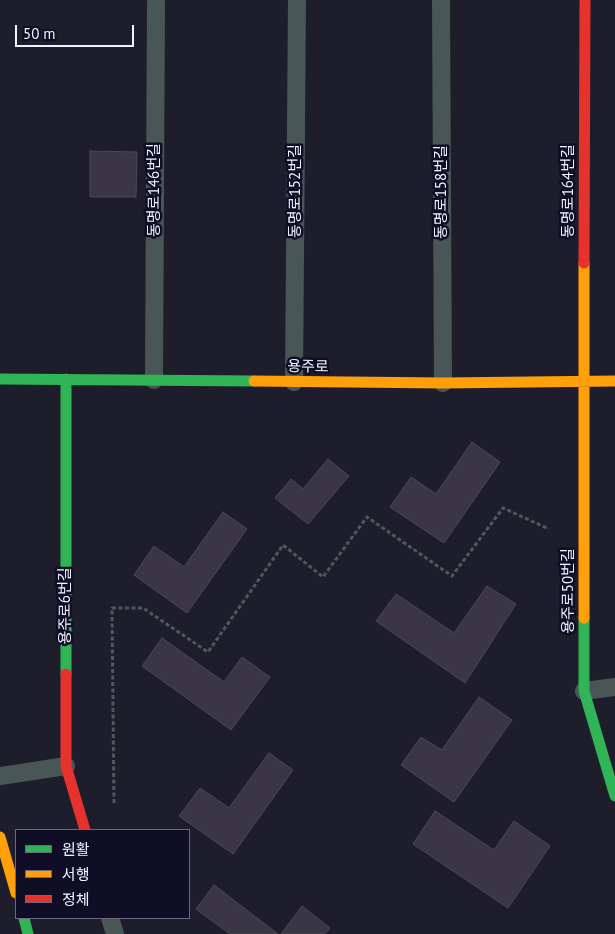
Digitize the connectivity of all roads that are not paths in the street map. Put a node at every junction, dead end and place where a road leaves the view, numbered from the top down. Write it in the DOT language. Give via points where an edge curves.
graph roads {
  1 [pos="156,0"];
  2 [pos="297,0"];
  3 [pos="441,0"];
  4 [pos="585,0"];
  5 [pos="0,379"];
  6 [pos="66,379"];
  7 [pos="154,380"];
  8 [pos="615,380"];
  9 [pos="294,382"];
  10 [pos="583,382"];
  11 [pos="443,383"];
  12 [pos="615,687"];
  13 [pos="584,691"];
  14 [pos="66,766"];
  15 [pos="0,776"];
  16 [pos="615,796"];
  17 [pos="85,829"];
  18 [pos="0,837"];
  19 [pos="15,890"];
  20 [pos="24,919"];
  21 [pos="110,919"];
  22 [pos="28,934"];
  23 [pos="115,934"];
  1 -- 7 [label="street, 동명로146번길"];
  2 -- 9 [label="street, 동명로152번길"];
  3 -- 11 [label="street, 동명로158번길"];
  4 -- 10 [label="street, 동명로164번길"];
  5 -- 6 [label="street, 용주로"];
  6 -- 7 [label="street, 용주로"];
  6 -- 14 [label="street, 용주로6번길"];
  7 -- 9 [label="street, 용주로"];
  8 -- 10 [label="street, 용주로"];
  9 -- 11 [label="street, 용주로"];
  10 -- 11 [label="street, 용주로"];
  10 -- 13 [label="street, 용주로50번길"];
  12 -- 13 [label="street"];
  13 -- 16 [label="street, 용주로50번길"];
  14 -- 15 [label="street"];
  14 -- 17 [label="street, 용주로6번길"];
  18 -- 19 [label="street"];
  20 -- 22 [label="street"];
  21 -- 23 [label="street"];
}
